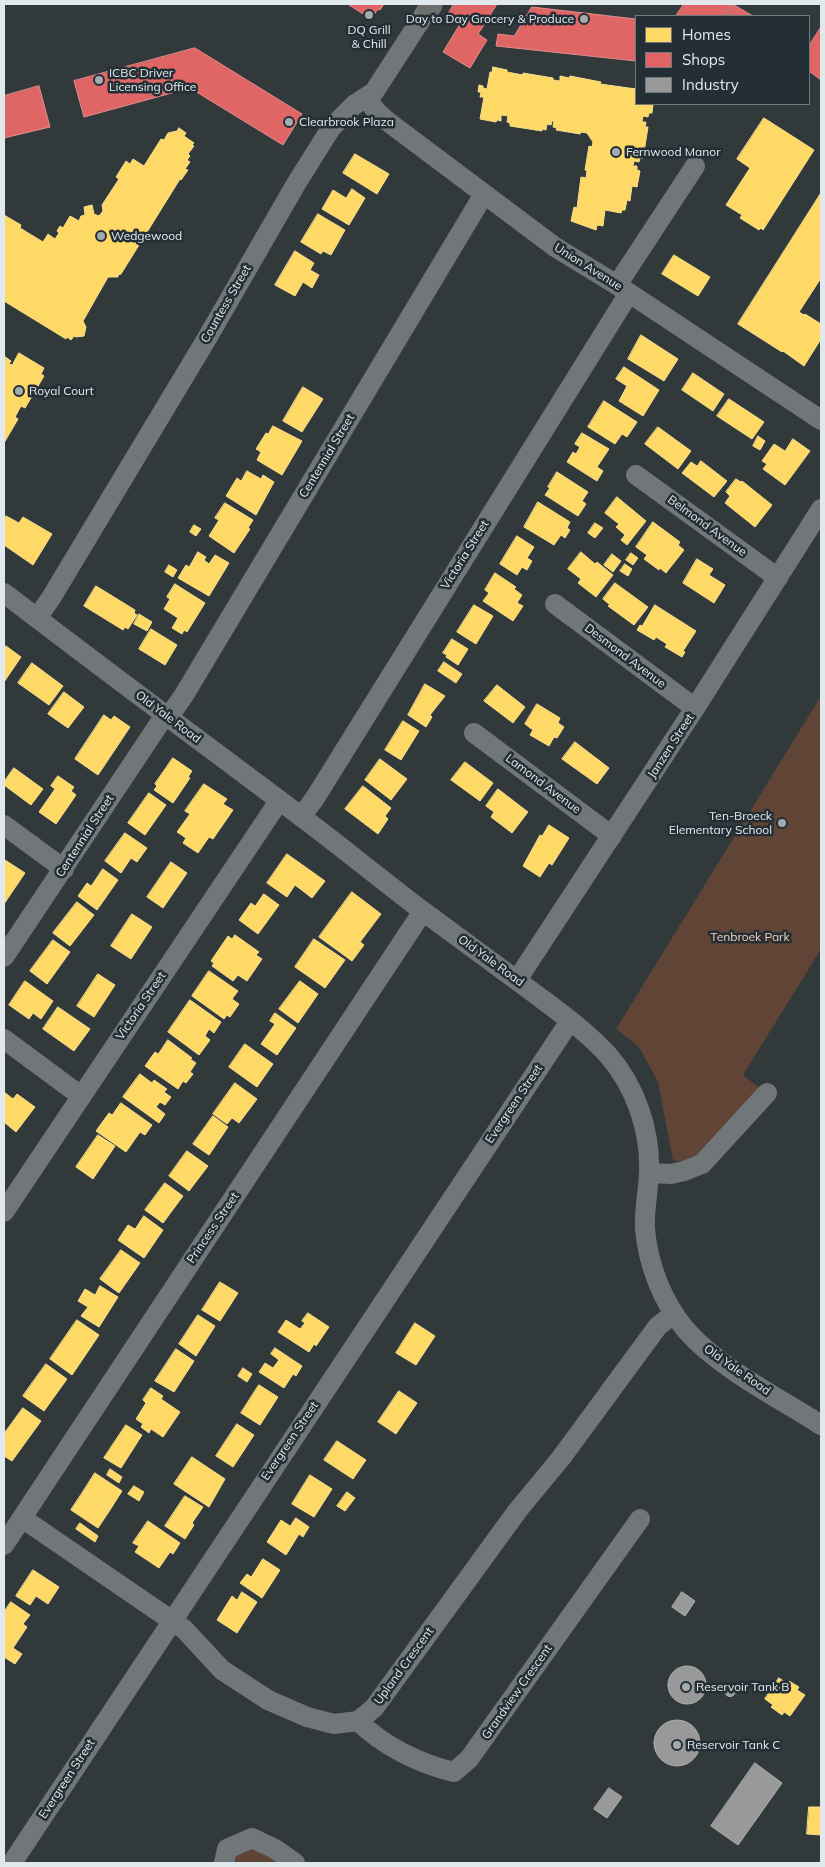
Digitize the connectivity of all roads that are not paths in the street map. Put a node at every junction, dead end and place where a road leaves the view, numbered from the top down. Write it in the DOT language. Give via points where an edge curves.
graph roads {
  1 [pos="430,4"];
  2 [pos="366,98"];
  3 [pos="695,166"];
  4 [pos="484,194"];
  5 [pos="623,289"];
  6 [pos="821,420"];
  7 [pos="636,475"];
  8 [pos="821,509"];
  9 [pos="778,578"];
  10 [pos="4,593"];
  11 [pos="555,604"];
  12 [pos="37,618"];
  13 [pos="695,708"];
  14 [pos="166,716"];
  15 [pos="474,732"];
  16 [pos="279,801"];
  17 [pos="301,817"];
  18 [pos="4,825"];
  19 [pos="612,836"];
  20 [pos="64,869"];
  21 [pos="424,911"];
  22 [pos="4,957"];
  23 [pos="517,980"];
  24 [pos="570,1021"];
  25 [pos="4,1039"];
  26 [pos="767,1093"];
  27 [pos="81,1096"];
  28 [pos="649,1173"];
  29 [pos="4,1212"];
  30 [pos="674,1314"];
  31 [pos="821,1426"];
  32 [pos="22,1518"];
  33 [pos="640,1520"];
  34 [pos="4,1545"];
  35 [pos="172,1620"];
  36 [pos="358,1721"];
  37 [pos="12,1863"];
  38 [pos="224,1863"];
  39 [pos="295,1863"];
  1 -- 2 [label="street, Countess Street" via="381,82"];
  2 -- 4 [label="street, Union Avenue" via="387,121"];
  2 -- 12 [label="street, Countess Street" via="342,115 331,128"];
  3 -- 5 [label="street, Victoria Street"];
  4 -- 5 [label="street, Union Avenue" via="555,247"];
  4 -- 14 [label="street, Centennial Street" via="184,695"];
  5 -- 6 [label="street, Union Avenue"];
  5 -- 17 [label="street, Victoria Street"];
  7 -- 9 [label="street, Belmond Avenue"];
  8 -- 9 [label="street, Janzen Street"];
  9 -- 13 [label="street, Janzen Street"];
  10 -- 12 [label="street, Old Yale Road"];
  11 -- 13 [label="street, Desmond Avenue"];
  12 -- 14 [label="street, Old Yale Road"];
  13 -- 19 [label="street, Janzen Street"];
  14 -- 16 [label="street, Old Yale Road"];
  14 -- 20 [label="street, Centennial Street"];
  15 -- 19 [label="street, Lamond Avenue"];
  16 -- 17 [label="street, Old Yale Road"];
  16 -- 27 [label="street, Victoria Street"];
  17 -- 21 [label="street, Old Yale Road"];
  18 -- 20 [label="street"];
  19 -- 23 [label="street, Janzen Street"];
  20 -- 22 [label="street, Centennial Street"];
  21 -- 23 [label="street, Old Yale Road"];
  21 -- 32 [label="street, Princess Street"];
  23 -- 24 [label="street, Old Yale Road"];
  24 -- 28 [label="street, Old Yale Road" via="611,1059 634,1094 645,1131"];
  24 -- 35 [label="street, Evergreen Street"];
  25 -- 27 [label="street"];
  26 -- 28 [label="street" via="702,1164 671,1174"];
  27 -- 29 [label="street, Victoria Street"];
  28 -- 30 [label="street, Old Yale Road" via="645,1214 648,1248 653,1269"];
  30 -- 31 [label="street, Old Yale Road" via="719,1360"];
  30 -- 36 [label="street, Upland Crescent" via="658,1326 561,1458 512,1518 374,1708"];
  32 -- 34 [label="street, Princess Street"];
  32 -- 35 [label="street"];
  33 -- 36 [label="street, Grandview Crescent" via="469,1759 454,1772 412,1757 372,1734"];
  35 -- 36 [label="street" via="222,1670 268,1700 306,1718 334,1724"];
  35 -- 37 [label="street, Evergreen Street"];
  38 -- 39 [label="street" via="227,1849 252,1838"];
}
